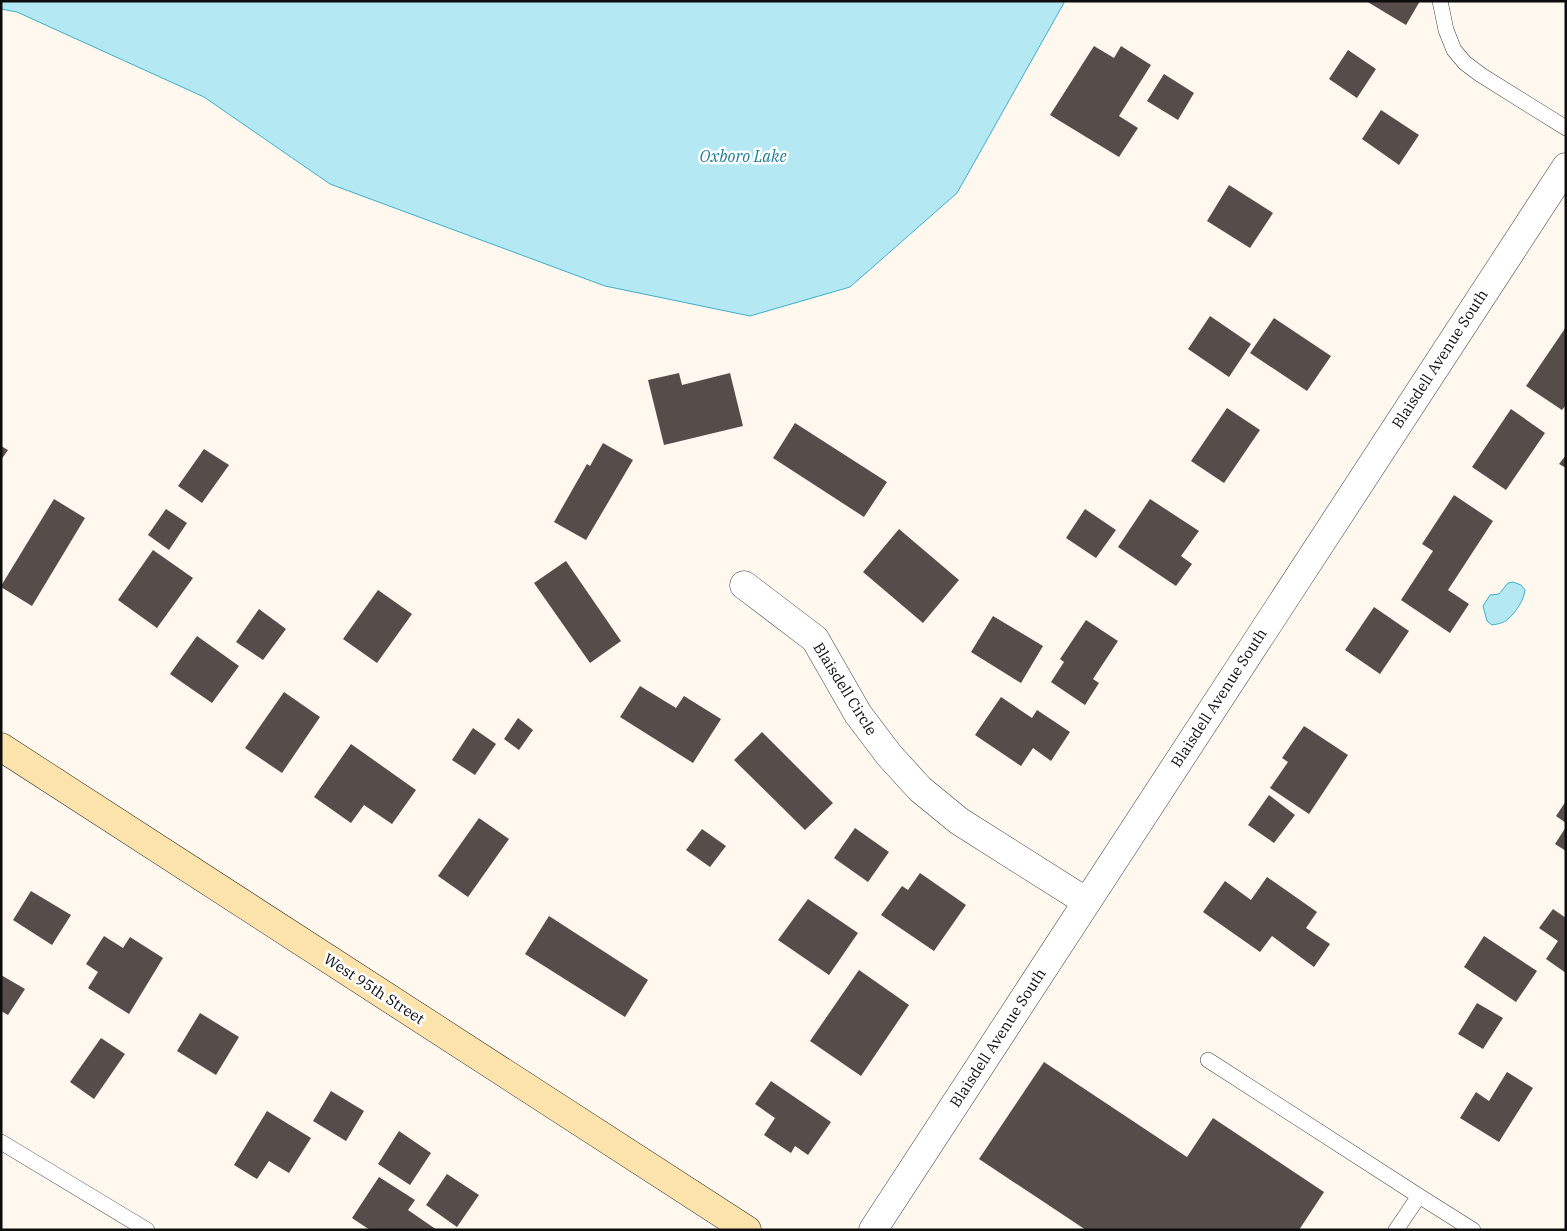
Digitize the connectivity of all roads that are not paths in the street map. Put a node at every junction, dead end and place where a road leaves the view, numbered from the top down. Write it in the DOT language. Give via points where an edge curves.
graph roads {
  1 [pos="1440,1"];
  2 [pos="1566,128"];
  3 [pos="1566,167"];
  4 [pos="744,585"];
  5 [pos="1,748"];
  6 [pos="1087,902"];
  7 [pos="1208,1060"];
  8 [pos="1,1142"];
  9 [pos="1419,1196"];
  10 [pos="147,1230"];
  11 [pos="747,1230"];
  12 [pos="873,1230"];
  13 [pos="1396,1230"];
  14 [pos="1473,1230"];
  1 -- 2 [label="lane" via="1454,50 1465,64"];
  3 -- 6 [label="street, Blaisdell Avenue South"];
  4 -- 6 [label="street, Blaisdell Circle" via="815,639 858,714 888,755 920,789 959,821"];
  5 -- 11 [label="street, West 95th Street"];
  6 -- 12 [label="street, Blaisdell Avenue South"];
  7 -- 9 [label="lane"];
  8 -- 10 [label="lane"];
  9 -- 13 [label="lane"];
  9 -- 14 [label="lane"];
}
